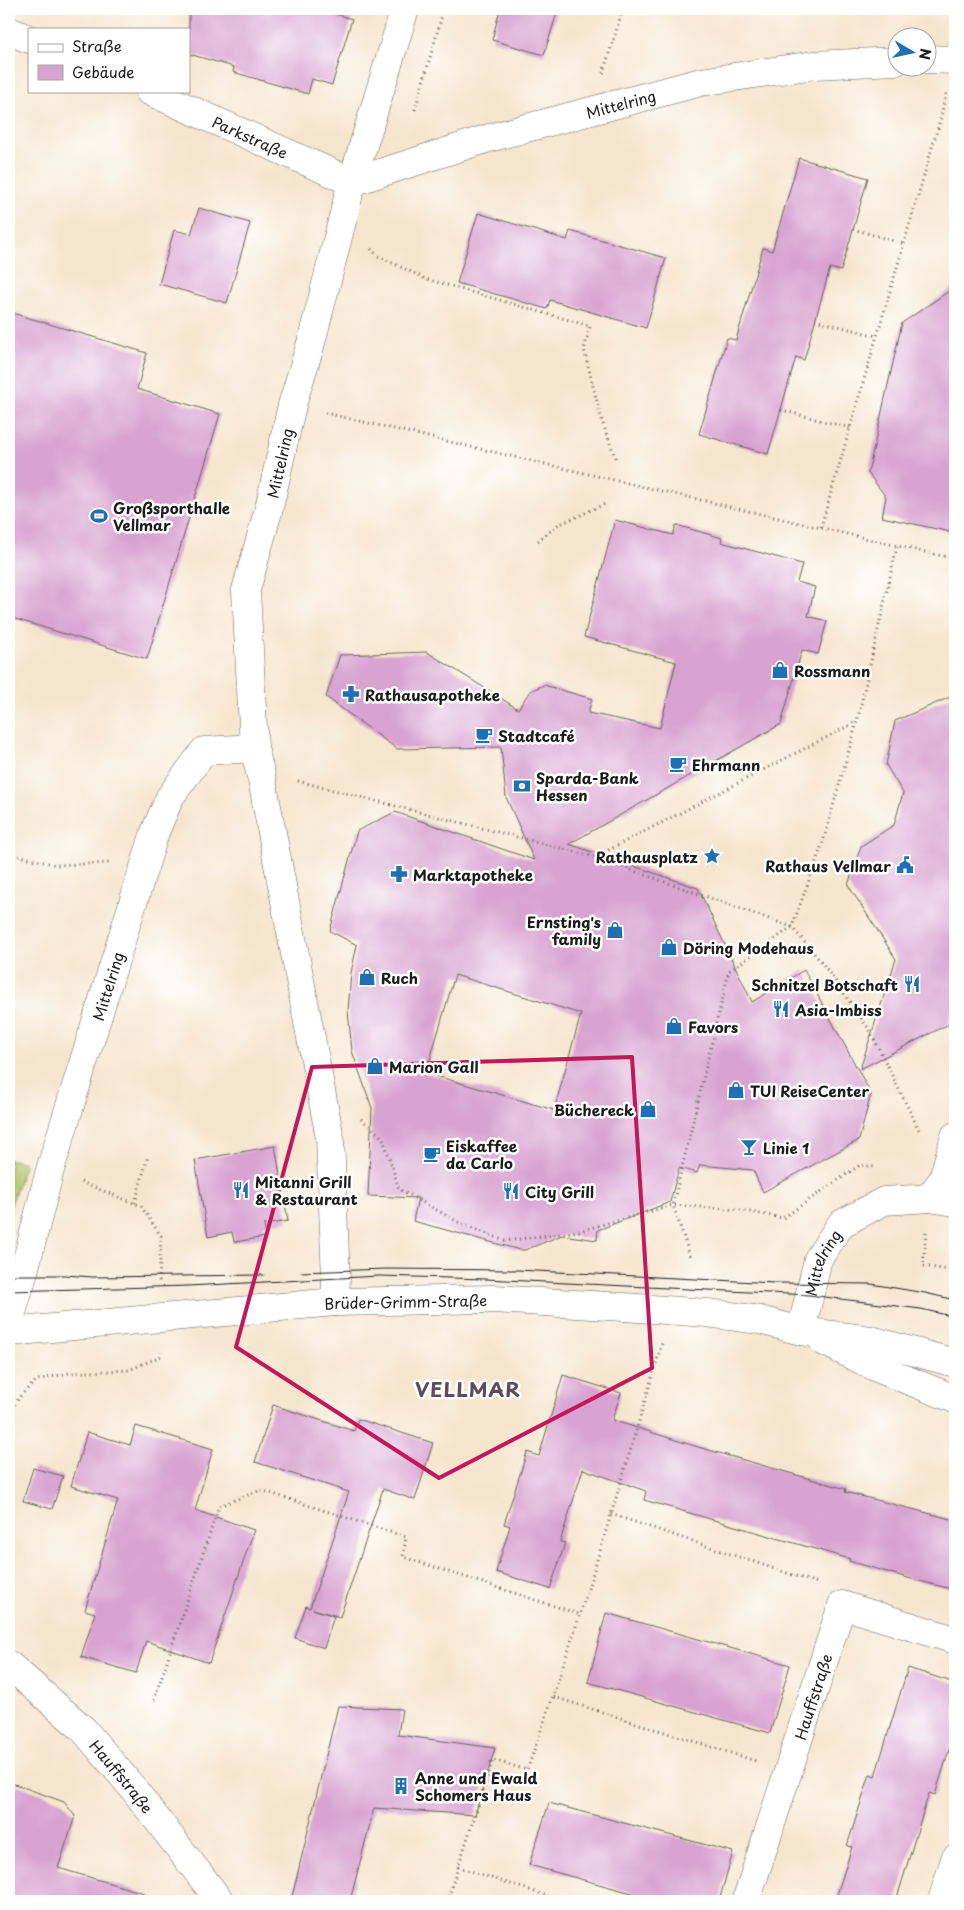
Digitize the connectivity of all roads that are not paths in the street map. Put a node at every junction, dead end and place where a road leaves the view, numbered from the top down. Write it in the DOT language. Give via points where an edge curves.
graph roads {
  1 [pos="405,9"];
  2 [pos="9,31"];
  3 [pos="28,39"];
  4 [pos="936,59"];
  5 [pos="954,60"];
  6 [pos="886,61"];
  7 [pos="151,92"];
  8 [pos="352,182"];
  9 [pos="254,748"];
  10 [pos="955,1136"];
  11 [pos="942,1193"];
  12 [pos="15,1281"];
  13 [pos="335,1302"];
  14 [pos="9,1323"];
  15 [pos="801,1331"];
  16 [pos="9,1332"];
  17 [pos="955,1363"];
  18 [pos="955,1399"];
  19 [pos="955,1640"];
  20 [pos="9,1665"];
  21 [pos="955,1859"];
  22 [pos="220,1901"];
  23 [pos="746,1901"];
  24 [pos="942,1901"];
  1 -- 8 [label="street, Mittelring"];
  2 -- 3 [label="street"];
  4 -- 5 [label="street"];
  6 -- 8 [label="street, Mittelring" via="814,65 701,82 489,138"];
  7 -- 8 [label="street, Parkstraße"];
  8 -- 9 [label="street, Mittelring" via="246,590"];
  9 -- 12 [label="street, Mittelring" via="204,751 170,796 155,832"];
  9 -- 13 [label="street, Mittelring" via="330,1138"];
  10 -- 11 [label="street"];
  11 -- 15 [label="street, Mittelring" via="884,1201 841,1224 818,1259"];
  12 -- 14 [label="street, Mittelring"];
  13 -- 15 [label="street, Brüder-Grimm-Straße" via="494,1299 624,1307 760,1320"];
  13 -- 16 [label="street, Brüder-Grimm-Straße"];
  15 -- 17 [label="street, Brüder-Grimm-Straße" via="871,1340"];
  15 -- 18 [label="street, Brüder-Grimm-Straße" via="877,1368"];
  19 -- 23 [label="street, Hauffstraße" via="842,1605"];
  20 -- 22 [label="street, Hauffstraße" via="83,1729"];
  21 -- 24 [label="street"];
}
